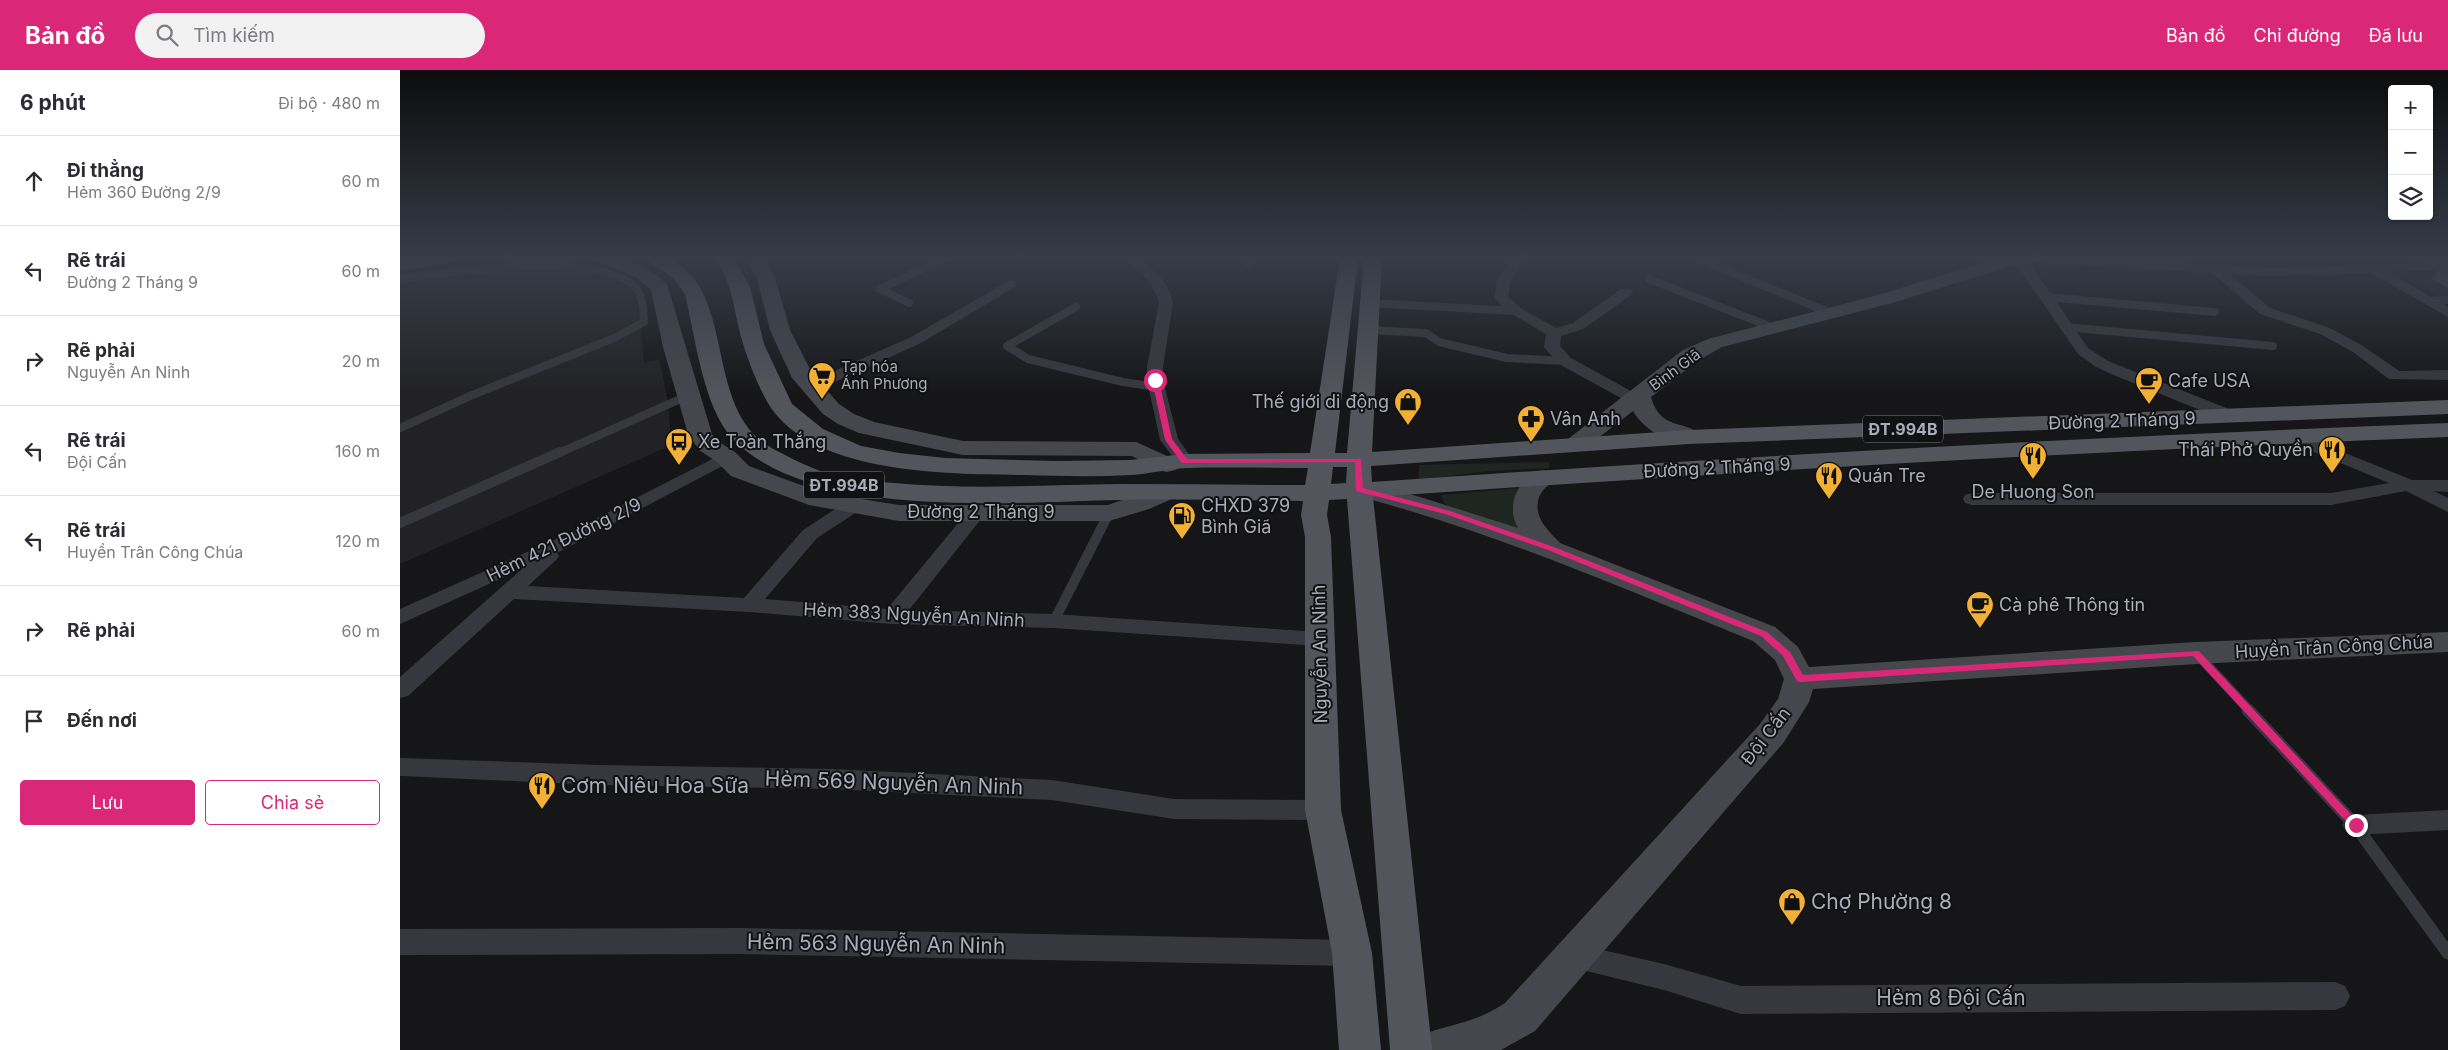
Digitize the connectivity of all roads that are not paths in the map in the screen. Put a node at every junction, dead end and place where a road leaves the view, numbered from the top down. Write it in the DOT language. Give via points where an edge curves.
graph roads {
  1 [pos="1370,303"];
  2 [pos="642,304"];
  3 [pos="664,304"];
  4 [pos="698,304"];
  5 [pos="747,304"];
  6 [pos="773,304"];
  7 [pos="977,304"];
  8 [pos="1166,304"];
  9 [pos="1343,304"];
  10 [pos="1383,304"];
  11 [pos="1504,304"];
  12 [pos="1609,304"];
  13 [pos="1713,304"];
  14 [pos="1808,304"];
  15 [pos="1863,304"];
  16 [pos="2050,304"];
  17 [pos="2115,304"];
  18 [pos="2257,304"];
  19 [pos="2434,304"];
  20 [pos="1076,307"];
  21 [pos="1515,311"];
  22 [pos="2215,312"];
  23 [pos="1831,313"];
  24 [pos="2448,313"];
  25 [pos="1774,328"];
  26 [pos="2065,328"];
  27 [pos="1368,330"];
  28 [pos="1554,332"];
  29 [pos="2273,346"];
  30 [pos="1565,361"];
  31 [pos="2448,375"];
  32 [pos="811,386"];
  33 [pos="1156,387"];
  34 [pos="687,396"];
  35 [pos="1637,398"];
  36 [pos="2448,407"];
  37 [pos="2233,417"];
  38 [pos="400,428"];
  39 [pos="2448,430"];
  40 [pos="2291,436"];
  41 [pos="1689,437"];
  42 [pos="1576,444"];
  43 [pos="726,457"];
  44 [pos="1176,463"];
  45 [pos="1359,475"];
  46 [pos="1318,477"];
  47 [pos="1543,477"];
  48 [pos="2409,485"];
  49 [pos="2448,486"];
  50 [pos="1166,493"];
  51 [pos="1972,499"];
  52 [pos="853,506"];
  53 [pos="2448,506"];
  54 [pos="1109,513"];
  55 [pos="976,514"];
  56 [pos="400,523"];
  57 [pos="563,543"];
  58 [pos="1551,548"];
  59 [pos="509,592"];
  60 [pos="750,605"];
  61 [pos="400,617"];
  62 [pos="892,617"];
  63 [pos="1054,621"];
  64 [pos="1320,639"];
  65 [pos="2448,642"];
  66 [pos="2196,653"];
  67 [pos="1800,679"];
  68 [pos="400,690"];
  69 [pos="403,766"];
  70 [pos="1323,810"];
  71 [pos="2448,820"];
  72 [pos="2356,825"];
  73 [pos="400,942"];
  74 [pos="1352,953"];
  75 [pos="2448,953"];
  76 [pos="1572,956"];
  77 [pos="2335,996"];
  78 [pos="1360,1050"];
  79 [pos="1411,1050"];
  80 [pos="1434,1050"];
  1 -- 27 [label="main road"];
  2 -- 38 [label="lane" via="644,322 614,338"];
  3 -- 34 [label="street, Đường 2 Tháng 9 / ĐT.994B"];
  4 -- 50 [label="main road, Đường 2 Tháng 9 / ĐT.994B" via="722,403 740,433 760,451 817,479 861,488 919,493"];
  5 -- 44 [label="main road, Đường 2 Tháng 9 / ĐT.994B" via="752,340 782,407 824,439 853,450 943,465 1093,469"];
  6 -- 32 [label="street, Đường 2 Tháng 9 / ĐT.994B" via="780,330 803,378"];
  7 -- 32 [label="street" via="916,340"];
  8 -- 33 [label="street" via="1155,367"];
  9 -- 46 [label="main road, Nguyễn An Ninh"];
  10 -- 21 [label="lane"];
  11 -- 21 [label="street"];
  12 -- 28 [label="street" via="1578,326"];
  13 -- 25 [label="lane"];
  14 -- 23 [label="lane"];
  15 -- 23 [label="street, Bình Giã"];
  16 -- 26 [label="street"];
  17 -- 22 [label="lane"];
  18 -- 31 [label="street" via="2265,311 2325,331 2395,376"];
  19 -- 24 [label="street"];
  20 -- 33 [label="lane" via="1007,346 1028,359"];
  21 -- 28 [label="street"];
  23 -- 25 [label="street, Bình Giã"];
  25 -- 35 [label="street, Bình Giã" via="1707,347 1691,355"];
  26 -- 29 [label="lane"];
  26 -- 37 [label="street" via="2083,352 2102,364"];
  27 -- 30 [label="lane" via="1426,333 1439,342 1507,358"];
  27 -- 45 [label="main road"];
  28 -- 30 [label="street" via="1552,347"];
  30 -- 35 [label="street"];
  32 -- 44 [label="street, Đường 2 Tháng 9 / ĐT.994B" via="831,409 867,428 986,450 1136,449"];
  33 -- 44 [label="street"];
  34 -- 43 [label="street, Đường 2 Tháng 9 / ĐT.994B" via="707,446"];
  34 -- 56 [label="lane"];
  35 -- 41 [label="street" via="1648,418 1663,428"];
  35 -- 42 [label="street, Bình Giã"];
  36 -- 37 [label="main road, Đường 2 Tháng 9 / ĐT.994B"];
  37 -- 40 [label="main road"];
  37 -- 41 [label="main road, Đường 2 Tháng 9 / ĐT.994B"];
  39 -- 40 [label="main road, Đường 2 Tháng 9 / ĐT.994B"];
  40 -- 47 [label="main road, Đường 2 Tháng 9 / ĐT.994B"];
  40 -- 48 [label="street"];
  41 -- 42 [label="main road, Đường 2 Tháng 9 / ĐT.994B"];
  42 -- 45 [label="main road, Đường 2 Tháng 9 / ĐT.994B"];
  43 -- 52 [label="street, Đường 2 Tháng 9 / ĐT.994B" via="740,471 770,483 818,500"];
  43 -- 57 [label="street, Hẻm 421 Đường 2/9"];
  44 -- 46 [label="main road, Đường 2 Tháng 9 / ĐT.994B"];
  44 -- 50 [label="main road"];
  45 -- 46 [label="main road, Đường 2 Tháng 9 / ĐT.994B"];
  45 -- 47 [label="main road, Đường 2 Tháng 9 / ĐT.994B"];
  45 -- 58 [label="street" via="1447,512"];
  45 -- 79 [label="main road"];
  46 -- 50 [label="main road, Đường 2 Tháng 9 / ĐT.994B"];
  46 -- 64 [label="main road, Nguyễn An Ninh" via="1314,515 1318,537"];
  47 -- 58 [label="street" via="1531,488 1524,505 1526,520 1533,533"];
  48 -- 49 [label="street"];
  48 -- 51 [label="street" via="2331,499"];
  48 -- 53 [label="street"];
  50 -- 54 [label="street, Đường 2 Tháng 9 / ĐT.994B"];
  52 -- 55 [label="street, Đường 2 Tháng 9 / ĐT.994B" via="899,513"];
  52 -- 60 [label="street" via="810,534"];
  54 -- 55 [label="street, Đường 2 Tháng 9 / ĐT.994B"];
  54 -- 63 [label="lane"];
  55 -- 62 [label="street"];
  57 -- 59 [label="street"];
  57 -- 61 [label="street, Hẻm 421 Đường 2/9"];
  58 -- 67 [label="street" via="1764,634 1787,654"];
  59 -- 60 [label="street, Hẻm 383 Nguyễn An Ninh"];
  59 -- 68 [label="street"];
  60 -- 62 [label="street, Hẻm 383 Nguyễn An Ninh"];
  62 -- 63 [label="street, Hẻm 383 Nguyễn An Ninh"];
  63 -- 64 [label="street, Hẻm 383 Nguyễn An Ninh"];
  64 -- 70 [label="main road, Nguyễn An Ninh"];
  65 -- 66 [label="street, Huyền Trân Công Chúa"];
  66 -- 67 [label="street, Huyền Trân Công Chúa"];
  66 -- 72 [label="lane"];
  67 -- 76 [label="street, Đội Cấn" via="1793,702 1772,734"];
  69 -- 70 [label="street, Hẻm 569 Nguyễn An Ninh" via="1052,790 1174,809"];
  70 -- 74 [label="main road, Nguyễn An Ninh"];
  71 -- 72 [label="street"];
  72 -- 75 [label="lane"];
  73 -- 74 [label="street, Hẻm 563 Nguyễn An Ninh" via="741,941"];
  74 -- 78 [label="main road, Nguyễn An Ninh"];
  76 -- 77 [label="street, Hẻm 8 Đội Cấn" via="1664,977 1741,1000"];
  76 -- 80 [label="street, Đội Cấn" via="1520,1017 1504,1028 1469,1044"];
}
